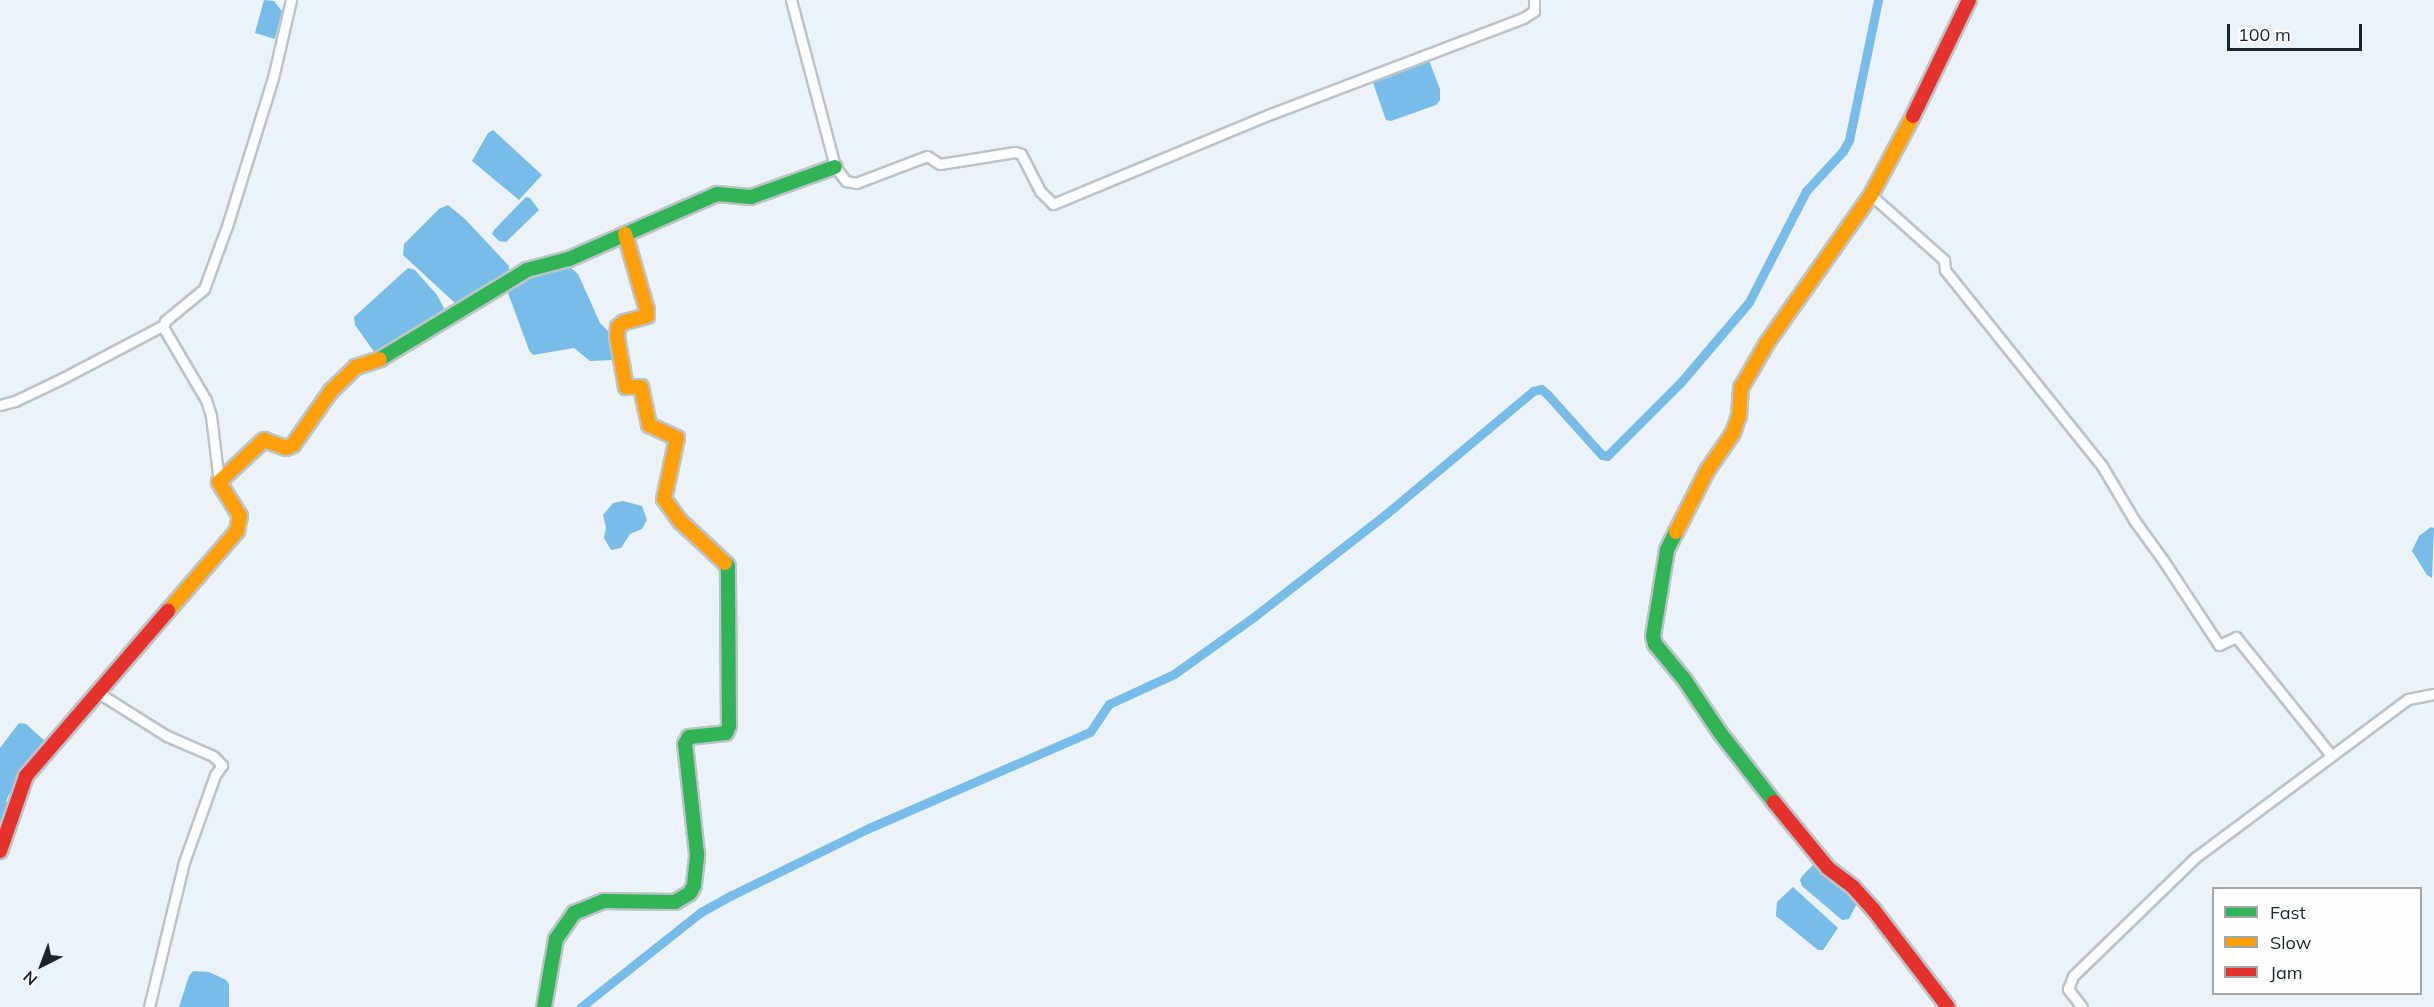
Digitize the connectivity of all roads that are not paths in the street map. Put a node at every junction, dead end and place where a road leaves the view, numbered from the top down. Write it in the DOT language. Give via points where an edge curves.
graph roads {
  1 [pos="291,0"];
  2 [pos="791,0"];
  3 [pos="1534,0"];
  4 [pos="1969,0"];
  5 [pos="835,167"];
  6 [pos="1871,195"];
  7 [pos="625,234"];
  8 [pos="164,325"];
  9 [pos="0,405"];
  10 [pos="219,482"];
  11 [pos="97,692"];
  12 [pos="2434,694"];
  13 [pos="2331,755"];
  14 [pos="0,851"];
  15 [pos="149,1007"];
  16 [pos="544,1007"];
  17 [pos="1948,1007"];
  18 [pos="2082,1007"];
  1 -- 8 [label="street" via="273,78 204,289"];
  2 -- 5 [label="street"];
  3 -- 5 [label="street" via="1534,11 1523,18 1268,115 1062,202 1049,201 1021,154 1015,152 939,164 927,156 851,184"];
  4 -- 6 [label="street" via="1924,97"];
  5 -- 7 [label="street" via="751,197 717,194"];
  6 -- 13 [label="street" via="1944,260 1945,270 2102,466 2218,645 2236,637"];
  6 -- 17 [label="street" via="1767,342 1741,388 1733,433 1707,471 1667,550 1653,636 1721,734 1799,835 1873,909"];
  7 -- 10 [label="street" via="569,259 527,270 382,358 356,367 331,391 293,445 286,448 264,440"];
  7 -- 16 [label="street" via="647,310 647,316 618,327 626,387 641,387 648,425 677,438 664,499 681,522 728,566 729,726 726,733 689,737 685,744 697,854 690,893 675,902 604,901 574,913 556,939"];
  8 -- 9 [label="street" via="53,383"];
  8 -- 10 [label="street" via="206,400"];
  10 -- 11 [label="street" via="240,516 237,531"];
  11 -- 14 [label="street" via="26,776"];
  11 -- 15 [label="street" via="167,735 213,756 222,765 184,862"];
  12 -- 13 [label="street" via="2408,699"];
  13 -- 18 [label="street" via="2196,857 2079,969 2068,982 2068,989"];
}
